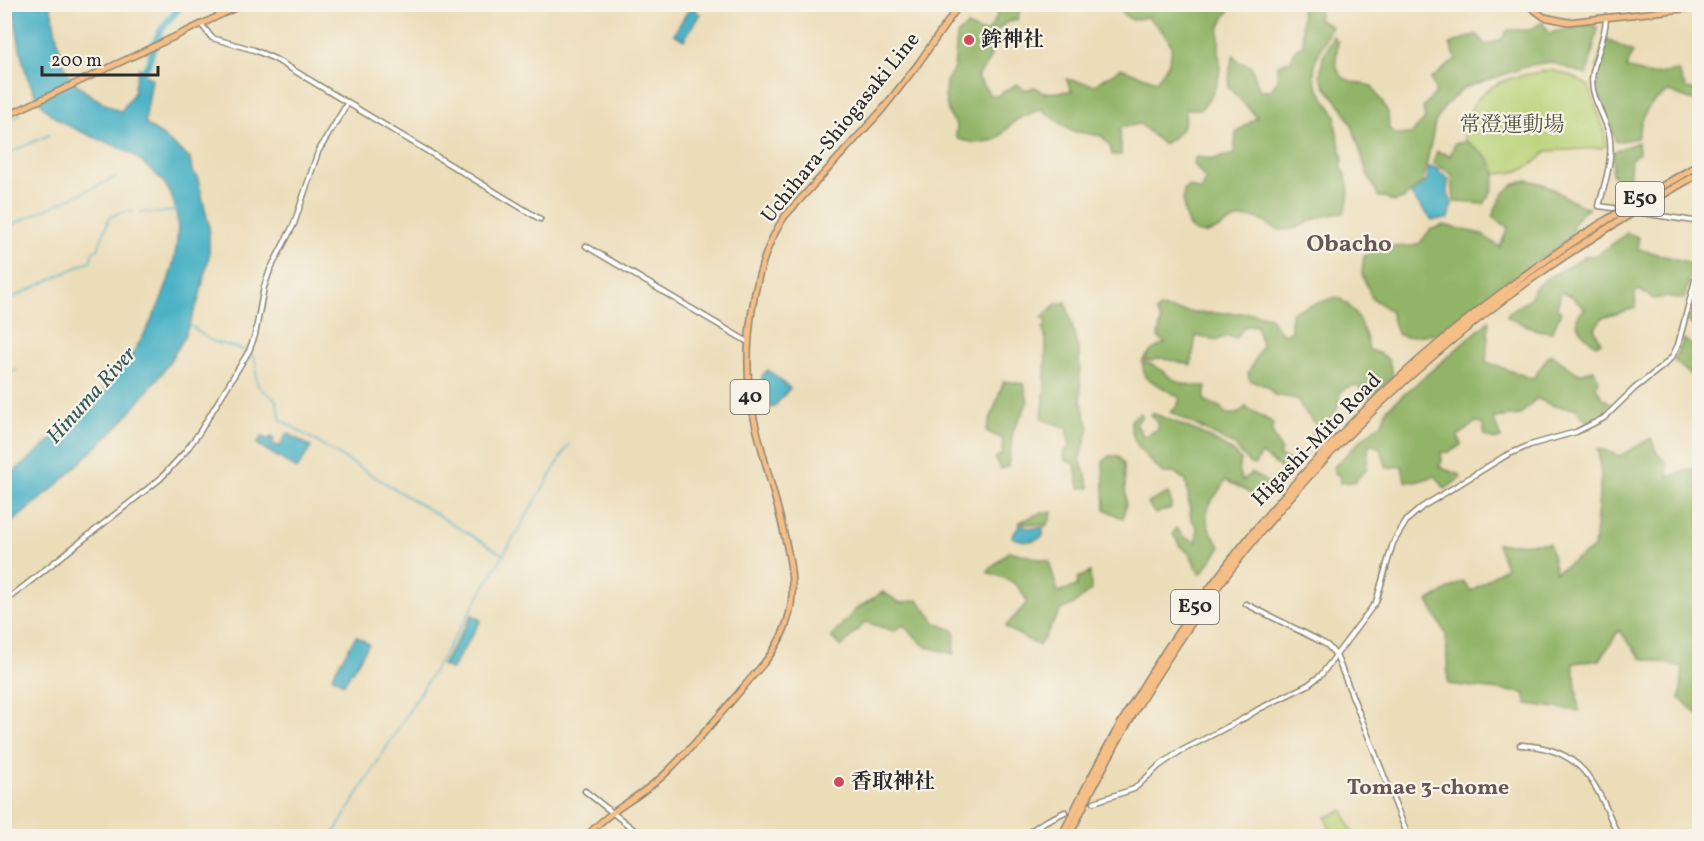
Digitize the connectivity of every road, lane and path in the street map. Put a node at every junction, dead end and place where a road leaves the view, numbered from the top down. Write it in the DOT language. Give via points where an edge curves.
graph roads {
  1 [pos="244,4"];
  2 [pos="960,4"];
  3 [pos="1527,4"];
  4 [pos="1700,7"];
  5 [pos="1606,17"];
  6 [pos="201,24"];
  7 [pos="348,102"];
  8 [pos="4,117"];
  9 [pos="1700,164"];
  10 [pos="1700,173"];
  11 [pos="1613,208"];
  12 [pos="1642,213"];
  13 [pos="540,219"];
  14 [pos="1700,222"];
  15 [pos="1584,238"];
  16 [pos="586,246"];
  17 [pos="1700,271"];
  18 [pos="748,342"];
  19 [pos="1370,409"];
  20 [pos="4,602"];
  21 [pos="1246,604"];
  22 [pos="1336,655"];
  23 [pos="1520,745"];
  24 [pos="585,791"];
  25 [pos="1094,802"];
  26 [pos="612,812"];
  27 [pos="1065,812"];
  28 [pos="587,837"];
  29 [pos="642,837"];
  30 [pos="1023,837"];
  31 [pos="1062,837"];
  32 [pos="1069,837"];
  33 [pos="1408,837"];
  34 [pos="1618,837"];
  1 -- 6 [label="main road"];
  2 -- 18 [label="main road, Uchihara-Shiogasaki Line / 40" via="882,110 780,223 765,255"];
  3 -- 5 [label="main road" via="1556,21"];
  4 -- 5 [label="main road"];
  5 -- 11 [label="street" via="1593,86 1611,147 1599,206"];
  6 -- 7 [label="street" via="212,38 275,59"];
  6 -- 8 [label="main road"];
  7 -- 13 [label="street"];
  7 -- 20 [label="street" via="318,152 294,224 270,270 249,351 199,433 160,479"];
  9 -- 15 [label="highway, Higashi-Mito Road / E50"];
  10 -- 15 [label="highway, Higashi-Mito Road / E50"];
  12 -- 14 [label="street"];
  15 -- 19 [label="highway, Higashi-Mito Road / E50" via="1435,345"];
  16 -- 18 [label="street"];
  17 -- 22 [label="street" via="1672,357 1604,418 1576,432 1505,456 1407,520 1393,543 1376,602"];
  18 -- 26 [label="main road, Uchihara-Shiogasaki Line / 40" via="753,413 792,571 790,615 770,656 678,760 648,788"];
  19 -- 31 [label="highway, Higashi-Mito Road / E50" via="1306,470 1188,617 1122,722"];
  19 -- 32 [label="highway, Higashi-Mito Road / E50" via="1242,555 1194,620 1132,716"];
  21 -- 22 [label="street" via="1327,645"];
  22 -- 25 [label="street" via="1308,685 1179,752 1134,789"];
  22 -- 33 [label="street"];
  23 -- 34 [label="street" via="1550,750 1582,769 1598,790"];
  24 -- 26 [label="street"];
  26 -- 28 [label="main road, Uchihara-Shiogasaki Line / 40"];
  26 -- 29 [label="street"];
  27 -- 30 [label="street"];
}
